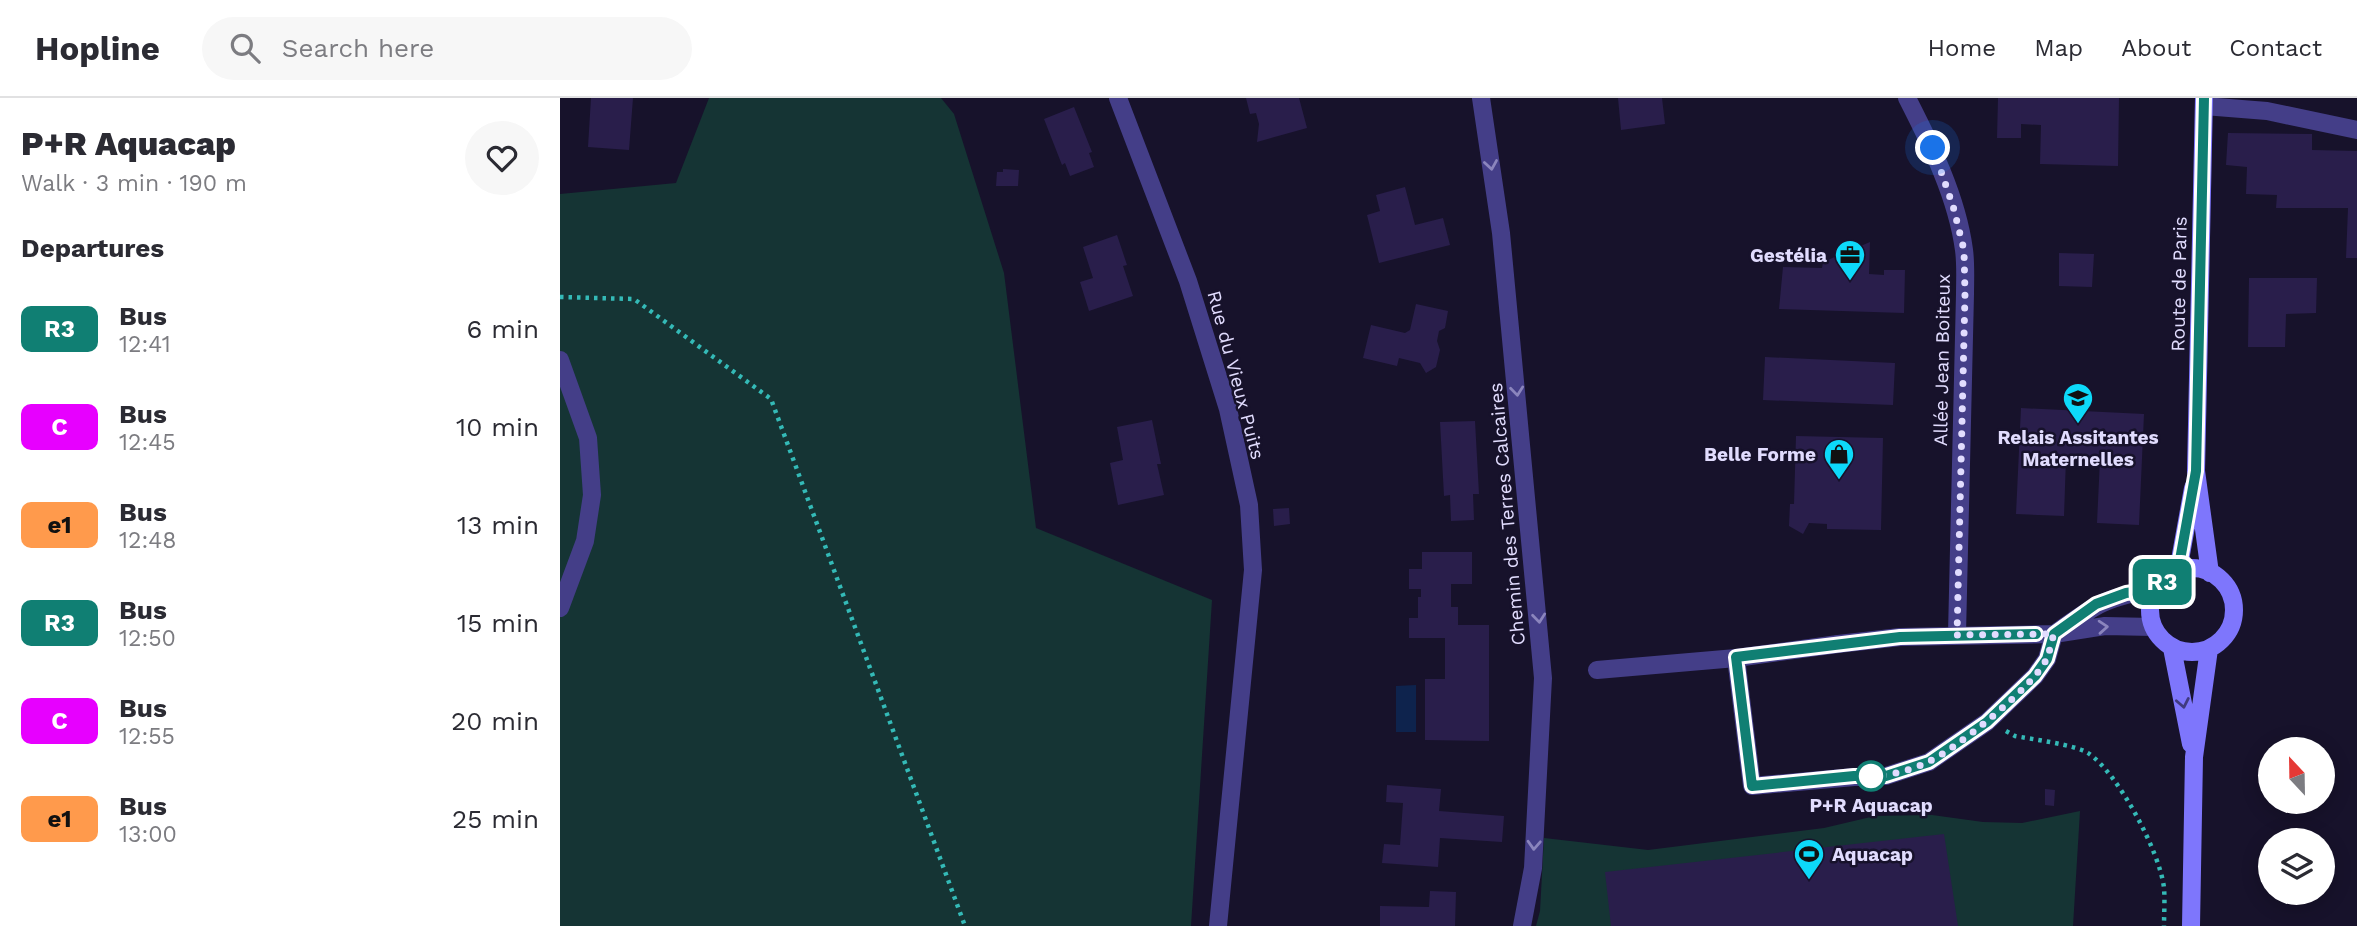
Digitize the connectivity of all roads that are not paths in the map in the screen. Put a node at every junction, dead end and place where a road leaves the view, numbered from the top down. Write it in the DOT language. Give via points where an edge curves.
graph roads {
  1 [pos="1118,98"];
  2 [pos="1481,98"];
  3 [pos="1907,98"];
  4 [pos="2204,102"];
  5 [pos="2357,130"];
  6 [pos="560,360"];
  7 [pos="2196,471"];
  8 [pos="2178,571"];
  9 [pos="2210,573"];
  10 [pos="2155,589"];
  11 [pos="560,608"];
  12 [pos="2153,627"];
  13 [pos="2054,634"];
  14 [pos="1957,635"];
  15 [pos="2172,648"];
  16 [pos="2209,649"];
  17 [pos="1736,657"];
  18 [pos="1597,670"];
  19 [pos="2194,757"];
  20 [pos="1218,926"];
  21 [pos="1522,926"];
  22 [pos="2191,926"];
  1 -- 20 [label="street, Rue du Vieux Puits" via="1188,281 1228,410 1248,505 1252,570"];
  2 -- 21 [label="street, Chemin des Terres Calcaires, one-way" via="1501,233 1543,678 1533,868"];
  3 -- 14 [label="street, Allée Jean Boiteux" via="1933,148 1964,250"];
  4 -- 5 [label="street"];
  4 -- 7 [label="main road, Route de Paris"];
  6 -- 11 [label="street" via="588,438 592,495 585,541"];
  7 -- 8 [label="main road, Route de Paris"];
  7 -- 9 [label="main road, Route de Paris"];
  8 -- 9 [label="main road" via="2189,568"];
  8 -- 10 [label="main road"];
  9 -- 16 [label="main road" via="2222,580 2234,604 2229,631"];
  10 -- 12 [label="main road" via="2150,614"];
  10 -- 13 [label="street" via="2096,604"];
  13 -- 12 [label="street, one-way" via="2105,626"];
  12 -- 15 [label="main road"];
  13 -- 14 [label="street"];
  13 -- 17 [label="street" via="2047,659 2035,676 1987,722 1929,762 1886,776 1752,786"];
  14 -- 17 [label="street" via="1900,637"];
  15 -- 16 [label="main road"];
  15 -- 19 [label="main road, one-way"];
  16 -- 19 [label="main road"];
  17 -- 18 [label="street"];
  19 -- 22 [label="main road"];
}
